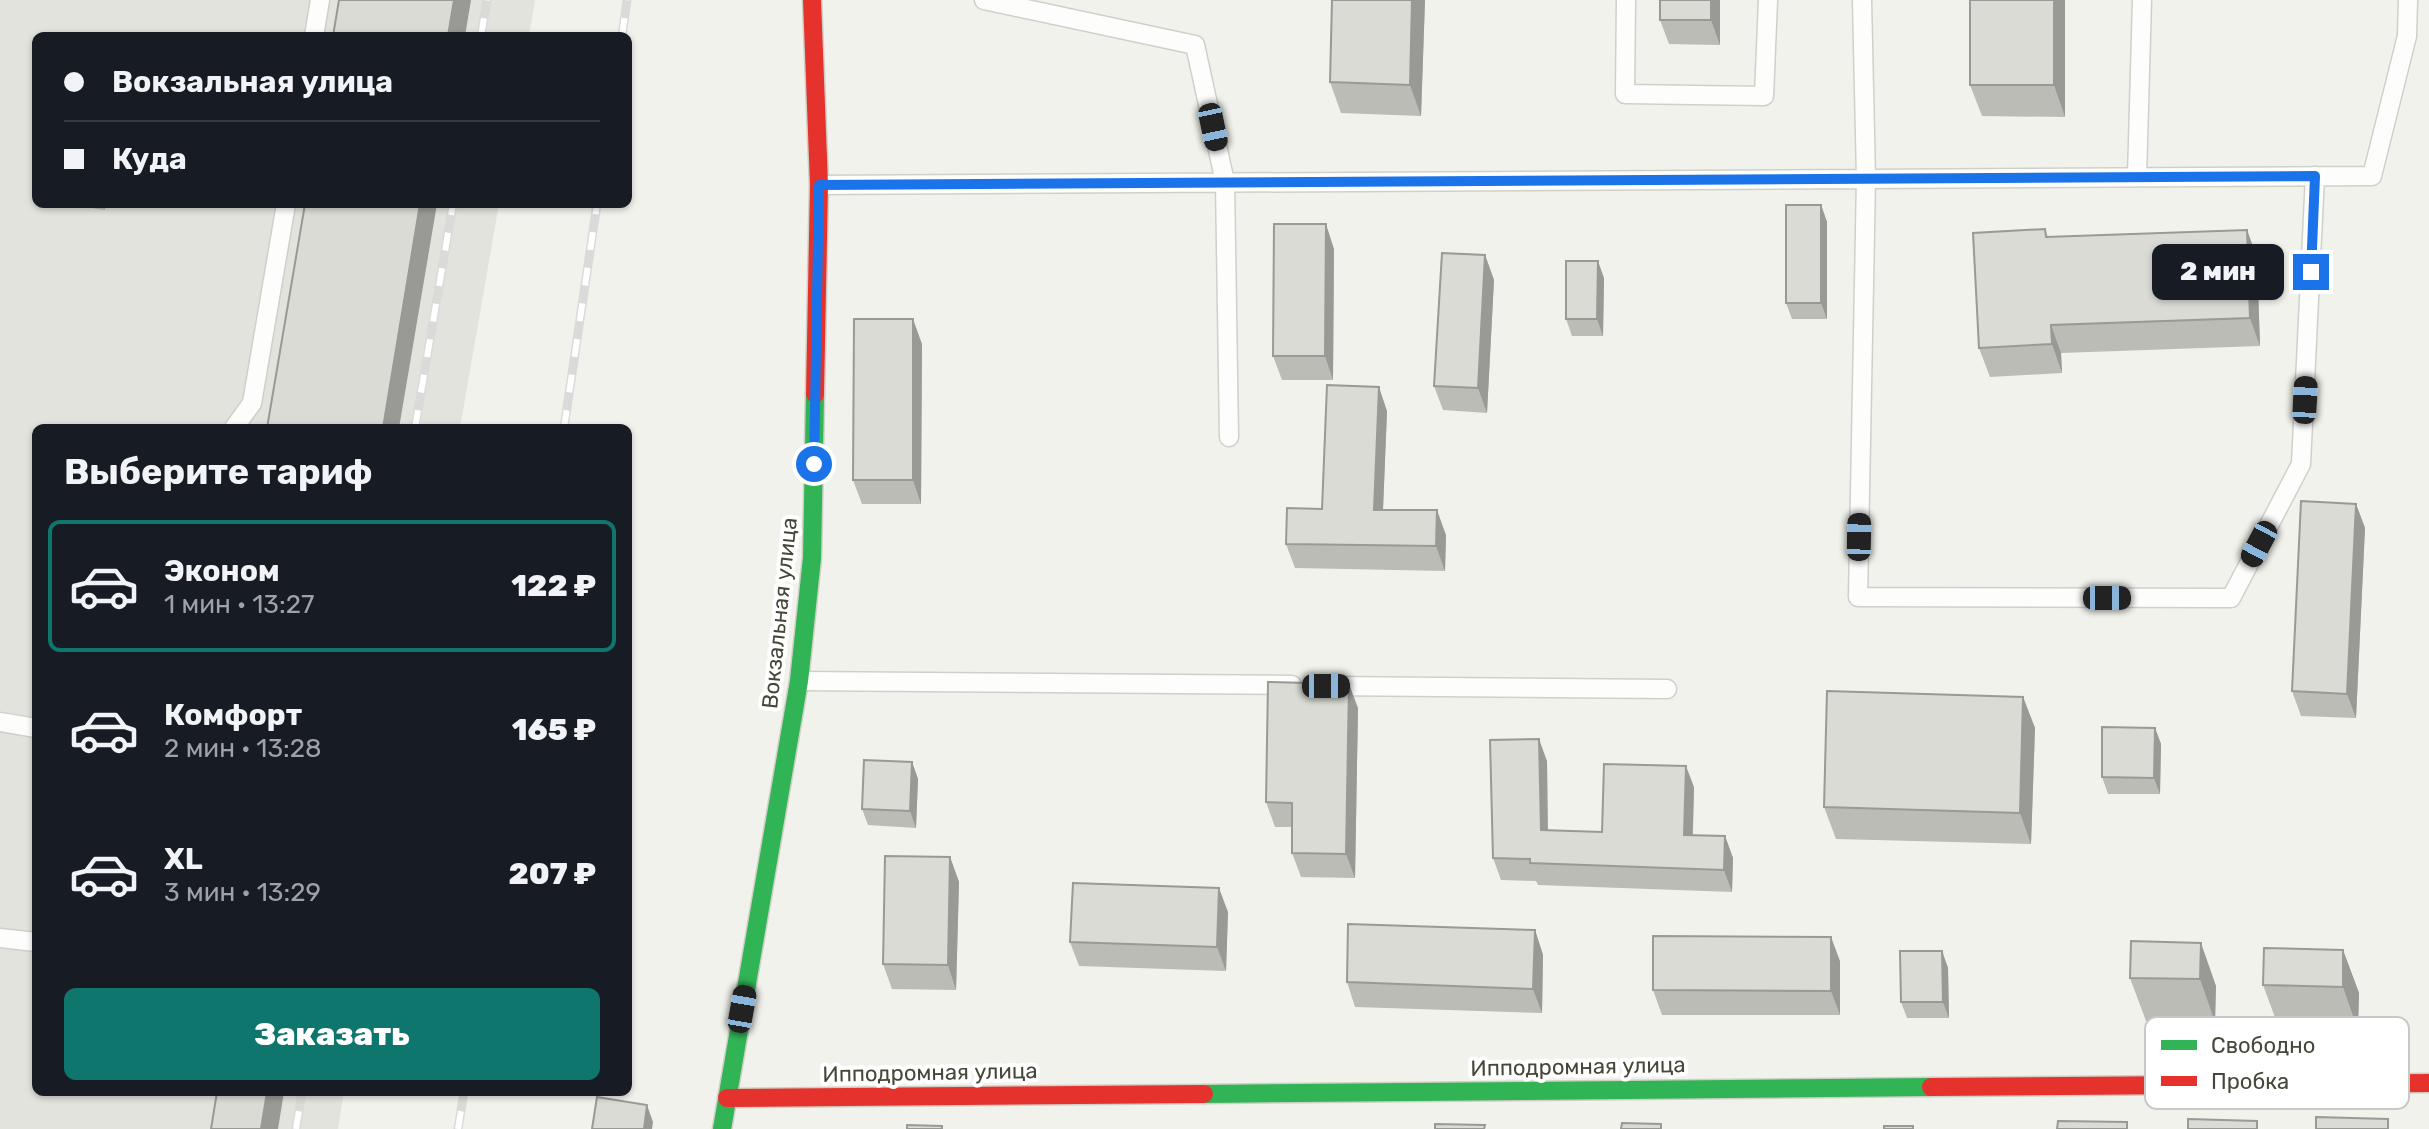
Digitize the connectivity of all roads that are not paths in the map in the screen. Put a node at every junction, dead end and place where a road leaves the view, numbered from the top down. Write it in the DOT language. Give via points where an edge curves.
graph roads {
  1 [pos="320,0"];
  2 [pos="812,0"];
  3 [pos="984,0"];
  4 [pos="1626,0"];
  5 [pos="1768,0"];
  6 [pos="1862,0"];
  7 [pos="2142,0"];
  8 [pos="2408,0"];
  9 [pos="315,32"];
  10 [pos="2315,176"];
  11 [pos="2137,177"];
  12 [pos="1866,179"];
  13 [pos="1225,182"];
  14 [pos="819,185"];
  15 [pos="285,208"];
  16 [pos="237,424"];
  17 [pos="1229,437"];
  18 [pos="799,681"];
  19 [pos="1667,689"];
  20 [pos="0,722"];
  21 [pos="32,727"];
  22 [pos="0,938"];
  23 [pos="32,942"];
  24 [pos="2409,1083"];
  25 [pos="2429,1083"];
  26 [pos="2145,1086"];
  27 [pos="727,1098"];
  28 [pos="722,1129"];
  1 -- 9 [label="lane"];
  2 -- 14 [label="street, Вокзальная улица"];
  3 -- 13 [label="lane" via="1195,45"];
  4 -- 5 [label="lane" via="1625,94 1764,96"];
  6 -- 12 [label="lane"];
  7 -- 11 [label="lane"];
  8 -- 10 [label="lane" via="2407,36 2372,176"];
  10 -- 11 [label="lane"];
  10 -- 12 [label="lane" via="2301,464 2231,598 1858,597"];
  11 -- 12 [label="lane"];
  12 -- 13 [label="lane"];
  13 -- 14 [label="lane"];
  13 -- 17 [label="lane"];
  14 -- 18 [label="street, Вокзальная улица" via="812,558"];
  15 -- 16 [label="lane" via="252,403"];
  18 -- 19 [label="lane"];
  18 -- 27 [label="street, Вокзальная улица"];
  20 -- 21 [label="lane"];
  22 -- 23 [label="lane"];
  24 -- 25 [label="street, Ипподромная улица"];
  26 -- 27 [label="street, Ипподромная улица"];
  27 -- 28 [label="street, Вокзальная улица"];
}
